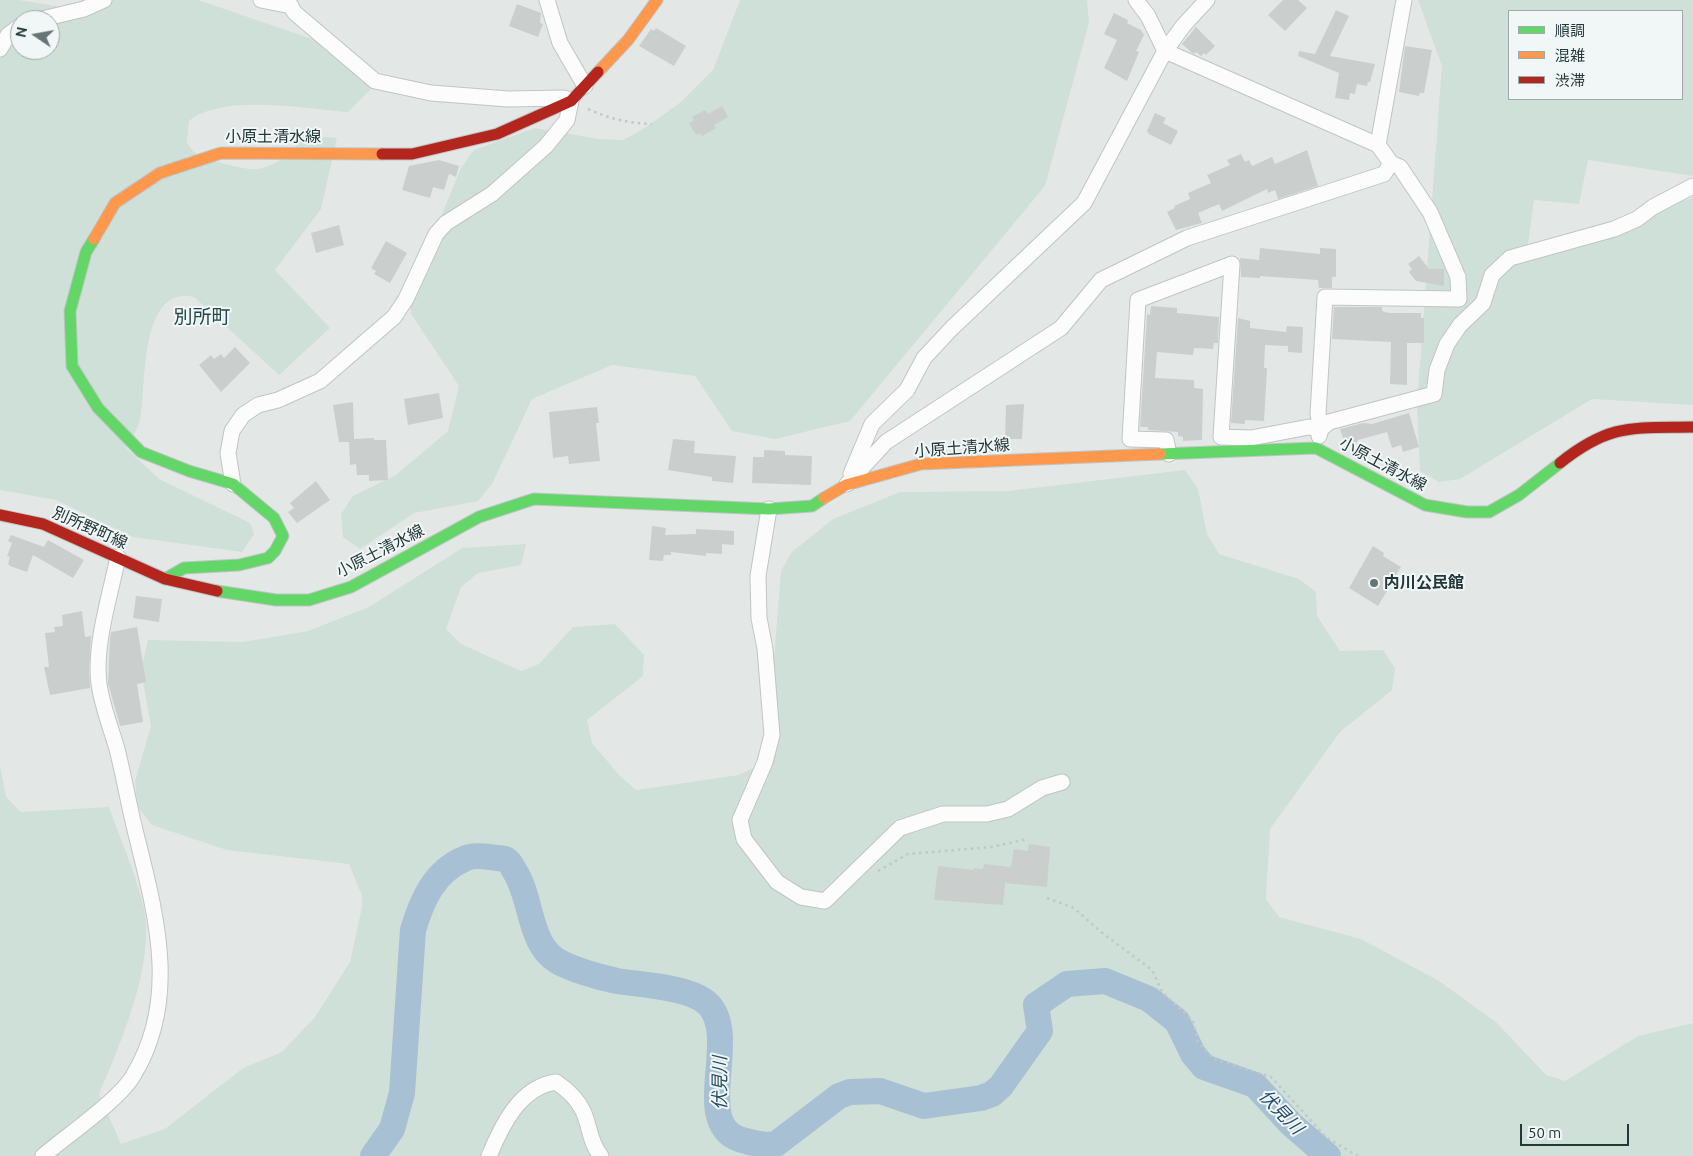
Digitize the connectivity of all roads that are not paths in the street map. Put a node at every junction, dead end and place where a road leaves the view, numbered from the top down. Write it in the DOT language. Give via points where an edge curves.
graph roads {
  1 [pos="104,0"];
  2 [pos="261,0"];
  3 [pos="547,0"];
  4 [pos="657,0"];
  5 [pos="1136,0"];
  6 [pos="1207,0"];
  7 [pos="1404,0"];
  8 [pos="288,3"];
  9 [pos="60,14"];
  10 [pos="10,34"];
  11 [pos="0,49"];
  12 [pos="1164,51"];
  13 [pos="585,86"];
  14 [pos="571,102"];
  15 [pos="1378,145"];
  16 [pos="1391,162"];
  17 [pos="1693,186"];
  18 [pos="1693,427"];
  19 [pos="1322,429"];
  20 [pos="1316,448"];
  21 [pos="1169,454"];
  22 [pos="233,484"];
  23 [pos="846,485"];
  24 [pos="769,509"];
  25 [pos="0,515"];
  26 [pos="118,557"];
  27 [pos="165,579"];
  28 [pos="1062,782"];
  29 [pos="43,1156"];
  30 [pos="489,1156"];
  31 [pos="601,1156"];
  1 -- 9 [label="street"];
  2 -- 8 [label="street"];
  3 -- 13 [label="street" via="560,43"];
  4 -- 13 [label="main road, 小原土清水線" via="628,40"];
  5 -- 12 [label="street" via="1148,16"];
  6 -- 12 [label="street"];
  7 -- 15 [label="street"];
  8 -- 14 [label="street" via="295,13 375,82 431,94 508,99 564,98"];
  10 -- 11 [label="street"];
  12 -- 15 [label="street"];
  12 -- 23 [label="street" via="1084,203 924,358 906,390 872,424"];
  13 -- 14 [label="main road, 小原土清水線"];
  14 -- 22 [label="street" via="567,120 546,146 492,194 446,223 436,234 406,299 394,317 320,380 278,400 258,405 243,415 232,431 228,453"];
  14 -- 22 [label="main road, 小原土清水線" via="497,134 412,154 221,152 160,173 115,204 86,252 70,311 72,366 98,408 141,452"];
  15 -- 16 [label="street"];
  16 -- 19 [label="street" via="1400,167 1430,212 1458,277 1459,299 1325,296 1318,414"];
  16 -- 23 [label="street" via="1384,174 1186,238 1101,280 1061,328 886,442"];
  17 -- 19 [label="street" via="1614,230 1510,258 1492,275 1483,303 1460,325 1447,344 1437,370 1434,394 1329,422"];
  18 -- 20 [label="main road, 小原土清水線" via="1626,428 1599,436 1519,495 1489,512 1425,505"];
  19 -- 20 [label="street"];
  19 -- 21 [label="street" via="1309,427 1251,438 1221,437 1232,264 1138,300 1130,439 1166,440"];
  20 -- 21 [label="main road, 小原土清水線"];
  21 -- 23 [label="main road, 小原土清水線" via="921,464"];
  22 -- 27 [label="main road, 小原土清水線" via="274,518 282,536 275,551 268,558 239,564 184,568"];
  23 -- 24 [label="main road, 小原土清水線" via="812,506"];
  24 -- 27 [label="main road, 小原土清水線" via="534,499 479,517 351,587 309,600 229,594"];
  24 -- 28 [label="street" via="758,584 772,735 765,762 740,820 744,839 777,882 800,897 825,901 900,828 943,814 987,814 1008,809 1042,788"];
  25 -- 26 [label="main road, 別所野町線" via="43,524"];
  26 -- 27 [label="main road, 別所野町線"];
  26 -- 29 [label="street" via="98,656 99,684 122,769 156,922 160,992 151,1035 133,1077"];
  30 -- 31 [label="street" via="501,1126 515,1108 543,1084 556,1082 576,1098 584,1111 596,1150"];
}
